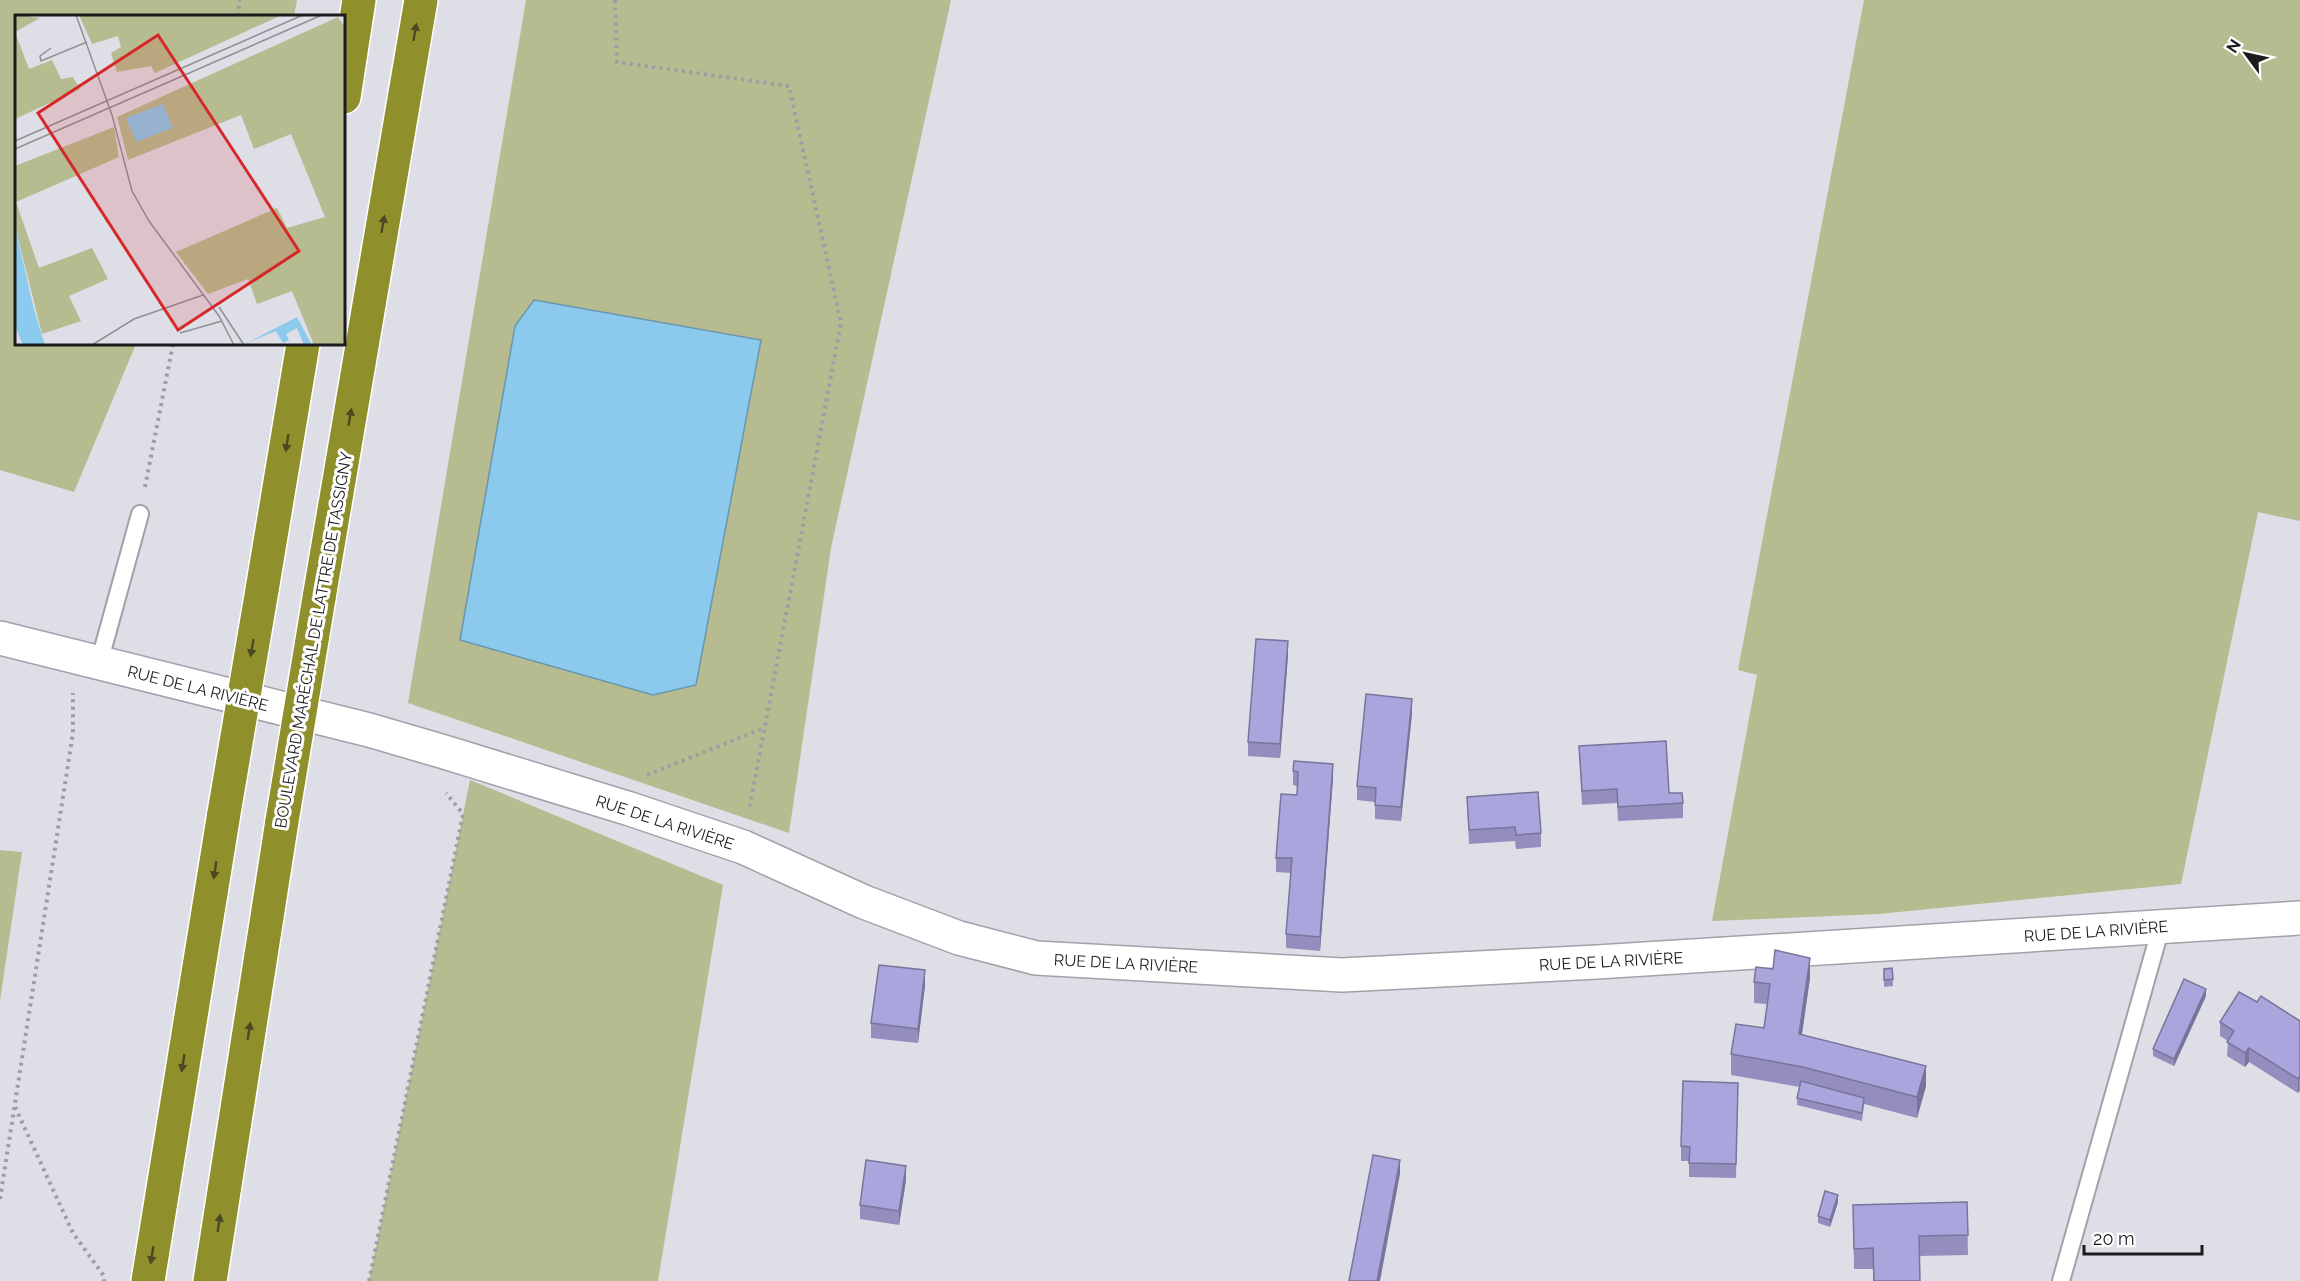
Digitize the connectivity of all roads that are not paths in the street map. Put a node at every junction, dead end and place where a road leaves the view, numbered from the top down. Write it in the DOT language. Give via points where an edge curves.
graph roads {
  1 [pos="359,0"];
  2 [pos="421,0"];
  3 [pos="345,91"];
  4 [pos="303,345"];
  5 [pos="140,514"];
  6 [pos="0,638"];
  7 [pos="86,660"];
  8 [pos="2300,918"];
  9 [pos="2161,927"];
  10 [pos="148,1281"];
  11 [pos="210,1281"];
  12 [pos="2061,1281"];
  1 -- 3 [label="highway"];
  11 -- 2 [label="highway, BOULEVARD MARÉCHAL DE LATTRE DE TASSIGNY, one-way, bridge" via="282,821"];
  4 -- 10 [label="highway, one-way, bridge"];
  5 -- 7 [label="lane"];
  6 -- 7 [label="street, RUE DE LA RIVIÈRE"];
  7 -- 9 [label="street, RUE DE LA RIVIÈRE" via="369,730 630,809 743,847 864,902 959,938 1036,958 1342,975"];
  8 -- 9 [label="street, RUE DE LA RIVIÈRE"];
  9 -- 12 [label="lane"];
}
